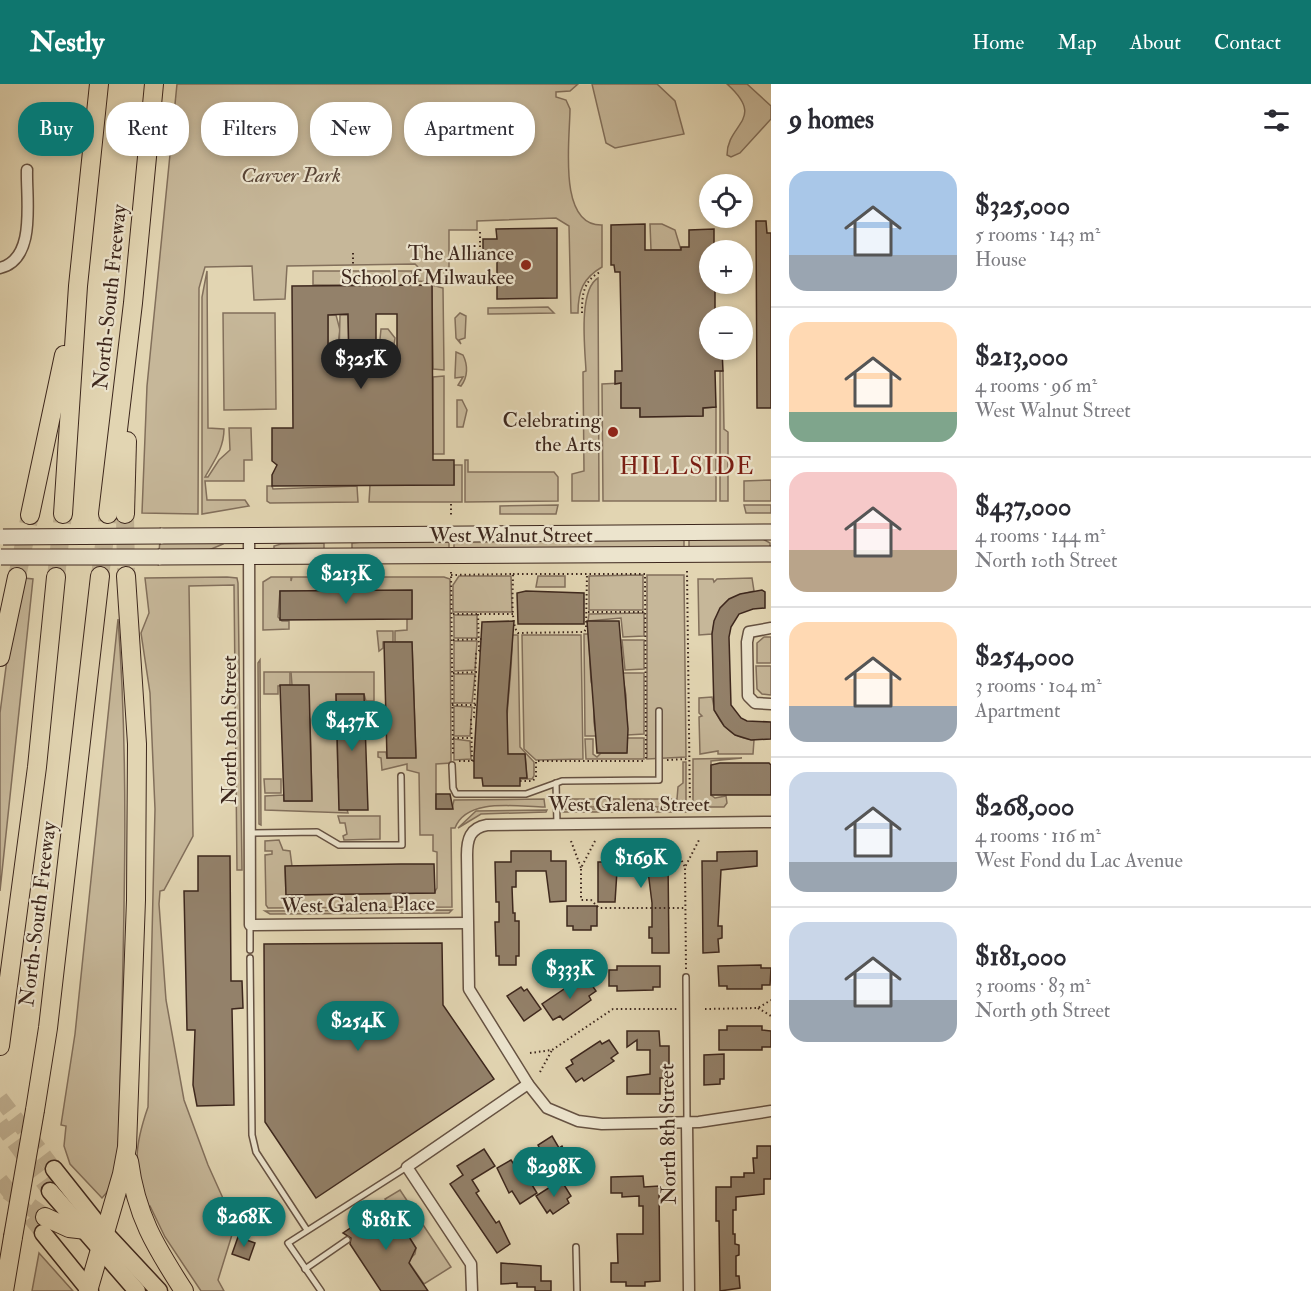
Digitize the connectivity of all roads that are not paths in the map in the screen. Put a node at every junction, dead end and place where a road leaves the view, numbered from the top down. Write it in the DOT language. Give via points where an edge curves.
graph roads {
  1 [pos="99,84"];
  2 [pos="154,84"];
  3 [pos="27,170"];
  4 [pos="0,268"];
  5 [pos="78,286"];
  6 [pos="63,514"];
  7 [pos="117,514"];
  8 [pos="30,515"];
  9 [pos="771,532"];
  10 [pos="339,535"];
  11 [pos="2,536"];
  12 [pos="249,536"];
  13 [pos="248,555"];
  14 [pos="771,555"];
  15 [pos="339,556"];
  16 [pos="1,557"];
  17 [pos="100,576"];
  18 [pos="126,576"];
  19 [pos="17,577"];
  20 [pos="56,577"];
  21 [pos="771,628"];
  22 [pos="0,657"];
  23 [pos="771,704"];
  24 [pos="659,711"];
  25 [pos="452,765"];
  26 [pos="401,776"];
  27 [pos="556,783"];
  28 [pos="771,822"];
  29 [pos="557,824"];
  30 [pos="249,833"];
  31 [pos="467,923"];
  32 [pos="250,925"];
  33 [pos="250,950"];
  34 [pos="250,958"];
  35 [pos="686,974"];
  36 [pos="0,1046"];
  37 [pos="528,1084"];
  38 [pos="771,1111"];
  39 [pos="687,1123"];
  40 [pos="127,1147"];
  41 [pos="407,1167"];
  42 [pos="54,1169"];
  43 [pos="50,1191"];
  44 [pos="44,1225"];
  45 [pos="84,1230"];
  46 [pos="307,1230"];
  47 [pos="347,1240"];
  48 [pos="102,1241"];
  49 [pos="576,1247"];
  50 [pos="305,1269"];
  51 [pos="5,1288"];
  52 [pos="89,1290"];
  53 [pos="137,1291"];
  54 [pos="159,1291"];
  55 [pos="184,1291"];
  56 [pos="321,1291"];
  57 [pos="472,1291"];
  58 [pos="577,1291"];
  59 [pos="689,1291"];
  1 -- 5 [label="highway, North-South Freeway"];
  2 -- 7 [label="highway, North-South Freeway"];
  3 -- 4 [label="street" via="24,245 13,262"];
  5 -- 6 [label="highway, North-South Freeway"];
  5 -- 8 [label="highway"];
  9 -- 10 [label="main road, West Walnut Street"];
  10 -- 12 [label="main road, West Walnut Street"];
  10 -- 15 [label="lane"];
  11 -- 12 [label="main road, West Walnut Street, bridge"];
  12 -- 13 [label="street, North 10th Street"];
  13 -- 15 [label="main road, West Walnut Street"];
  13 -- 16 [label="main road, West Walnut Street, bridge"];
  13 -- 30 [label="street, North 10th Street"];
  14 -- 15 [label="main road, West Walnut Street"];
  17 -- 51 [label="highway, North-South Freeway, bridge" via="48,1028"];
  18 -- 40 [label="highway" via="137,744"];
  19 -- 22 [label="highway"];
  20 -- 36 [label="highway, North-South Freeway" via="36,779"];
  21 -- 23 [label="street" via="750,632 747,642 748,696 755,703"];
  24 -- 27 [label="lane" via="659,780"];
  25 -- 27 [label="lane" via="456,794 526,794"];
  26 -- 30 [label="lane" via="402,845 339,845 317,832"];
  27 -- 29 [label="lane"];
  28 -- 29 [label="street, West Galena Street"];
  29 -- 31 [label="street, West Galena Street" via="487,825 473,831 468,838"];
  30 -- 32 [label="street, North 10th Street"];
  31 -- 32 [label="street, West Galena Place"];
  31 -- 37 [label="street" via="469,989"];
  32 -- 33 [label="lane"];
  34 -- 46 [label="lane" via="252,1135 256,1152"];
  35 -- 39 [label="lane, North 8th Street"];
  37 -- 39 [label="street" via="547,1108 578,1121"];
  37 -- 41 [label="street"];
  38 -- 39 [label="street"];
  39 -- 59 [label="street, North 8th Street"];
  40 -- 48 [label="highway"];
  40 -- 55 [label="highway" via="139,1213"];
  41 -- 46 [label="lane"];
  41 -- 57 [label="street" via="471,1264"];
  42 -- 48 [label="main road"];
  43 -- 45 [label="main road"];
  44 -- 45 [label="highway"];
  44 -- 52 [label="main road"];
  45 -- 48 [label="highway"];
  46 -- 50 [label="lane" via="288,1243"];
  47 -- 50 [label="lane"];
  48 -- 52 [label="highway"];
  48 -- 53 [label="main road"];
  48 -- 54 [label="main road"];
  49 -- 58 [label="lane"];
  50 -- 56 [label="lane"];
}
